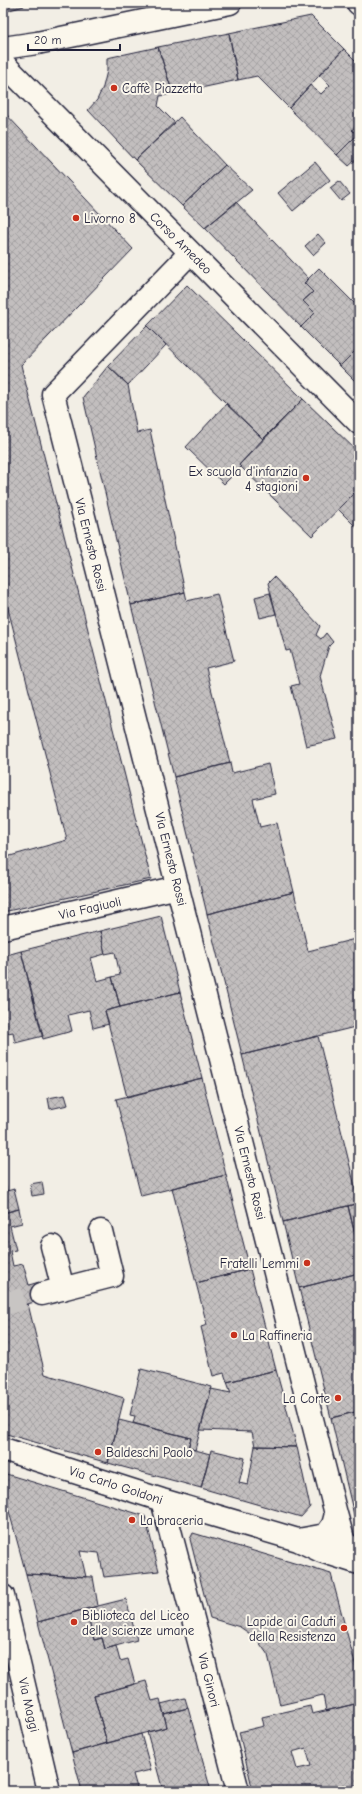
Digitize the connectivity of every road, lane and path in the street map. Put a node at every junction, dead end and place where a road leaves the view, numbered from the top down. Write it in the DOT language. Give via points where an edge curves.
graph roads {
  1 [pos="230,3"];
  2 [pos="3,48"];
  3 [pos="3,63"];
  4 [pos="190,253"];
  5 [pos="359,423"];
  6 [pos="178,887"];
  7 [pos="3,928"];
  8 [pos="101,1231"];
  9 [pos="52,1246"];
  10 [pos="63,1289"];
  11 [pos="42,1294"];
  12 [pos="3,1449"];
  13 [pos="162,1500"];
  14 [pos="336,1514"];
  15 [pos="298,1540"];
  16 [pos="359,1553"];
  17 [pos="359,1563"];
  18 [pos="3,1596"];
  19 [pos="9,1644"];
  20 [pos="49,1791"];
  21 [pos="238,1791"];
  1 -- 2 [label="street"];
  3 -- 4 [label="street, Corso Amedeo"];
  4 -- 5 [label="street, Corso Amedeo"];
  4 -- 6 [label="street, Via Ernesto Rossi" via="53,394"];
  6 -- 7 [label="street, Via Fagiuoli"];
  6 -- 14 [label="street, Via Ernesto Rossi"];
  8 -- 10 [label="street" via="112,1276"];
  9 -- 10 [label="street"];
  10 -- 11 [label="street"];
  12 -- 13 [label="street, Via Carlo Goldoni"];
  13 -- 15 [label="street, Via Carlo Goldoni"];
  13 -- 21 [label="street, Via Ginori"];
  14 -- 15 [label="street" via="333,1525 326,1535"];
  14 -- 16 [label="street, Via Ernesto Rossi" via="344,1542"];
  15 -- 17 [label="street" via="321,1551"];
  18 -- 19 [label="street, Via Maggi"];
  19 -- 20 [label="street, Via Maggi"];
}
